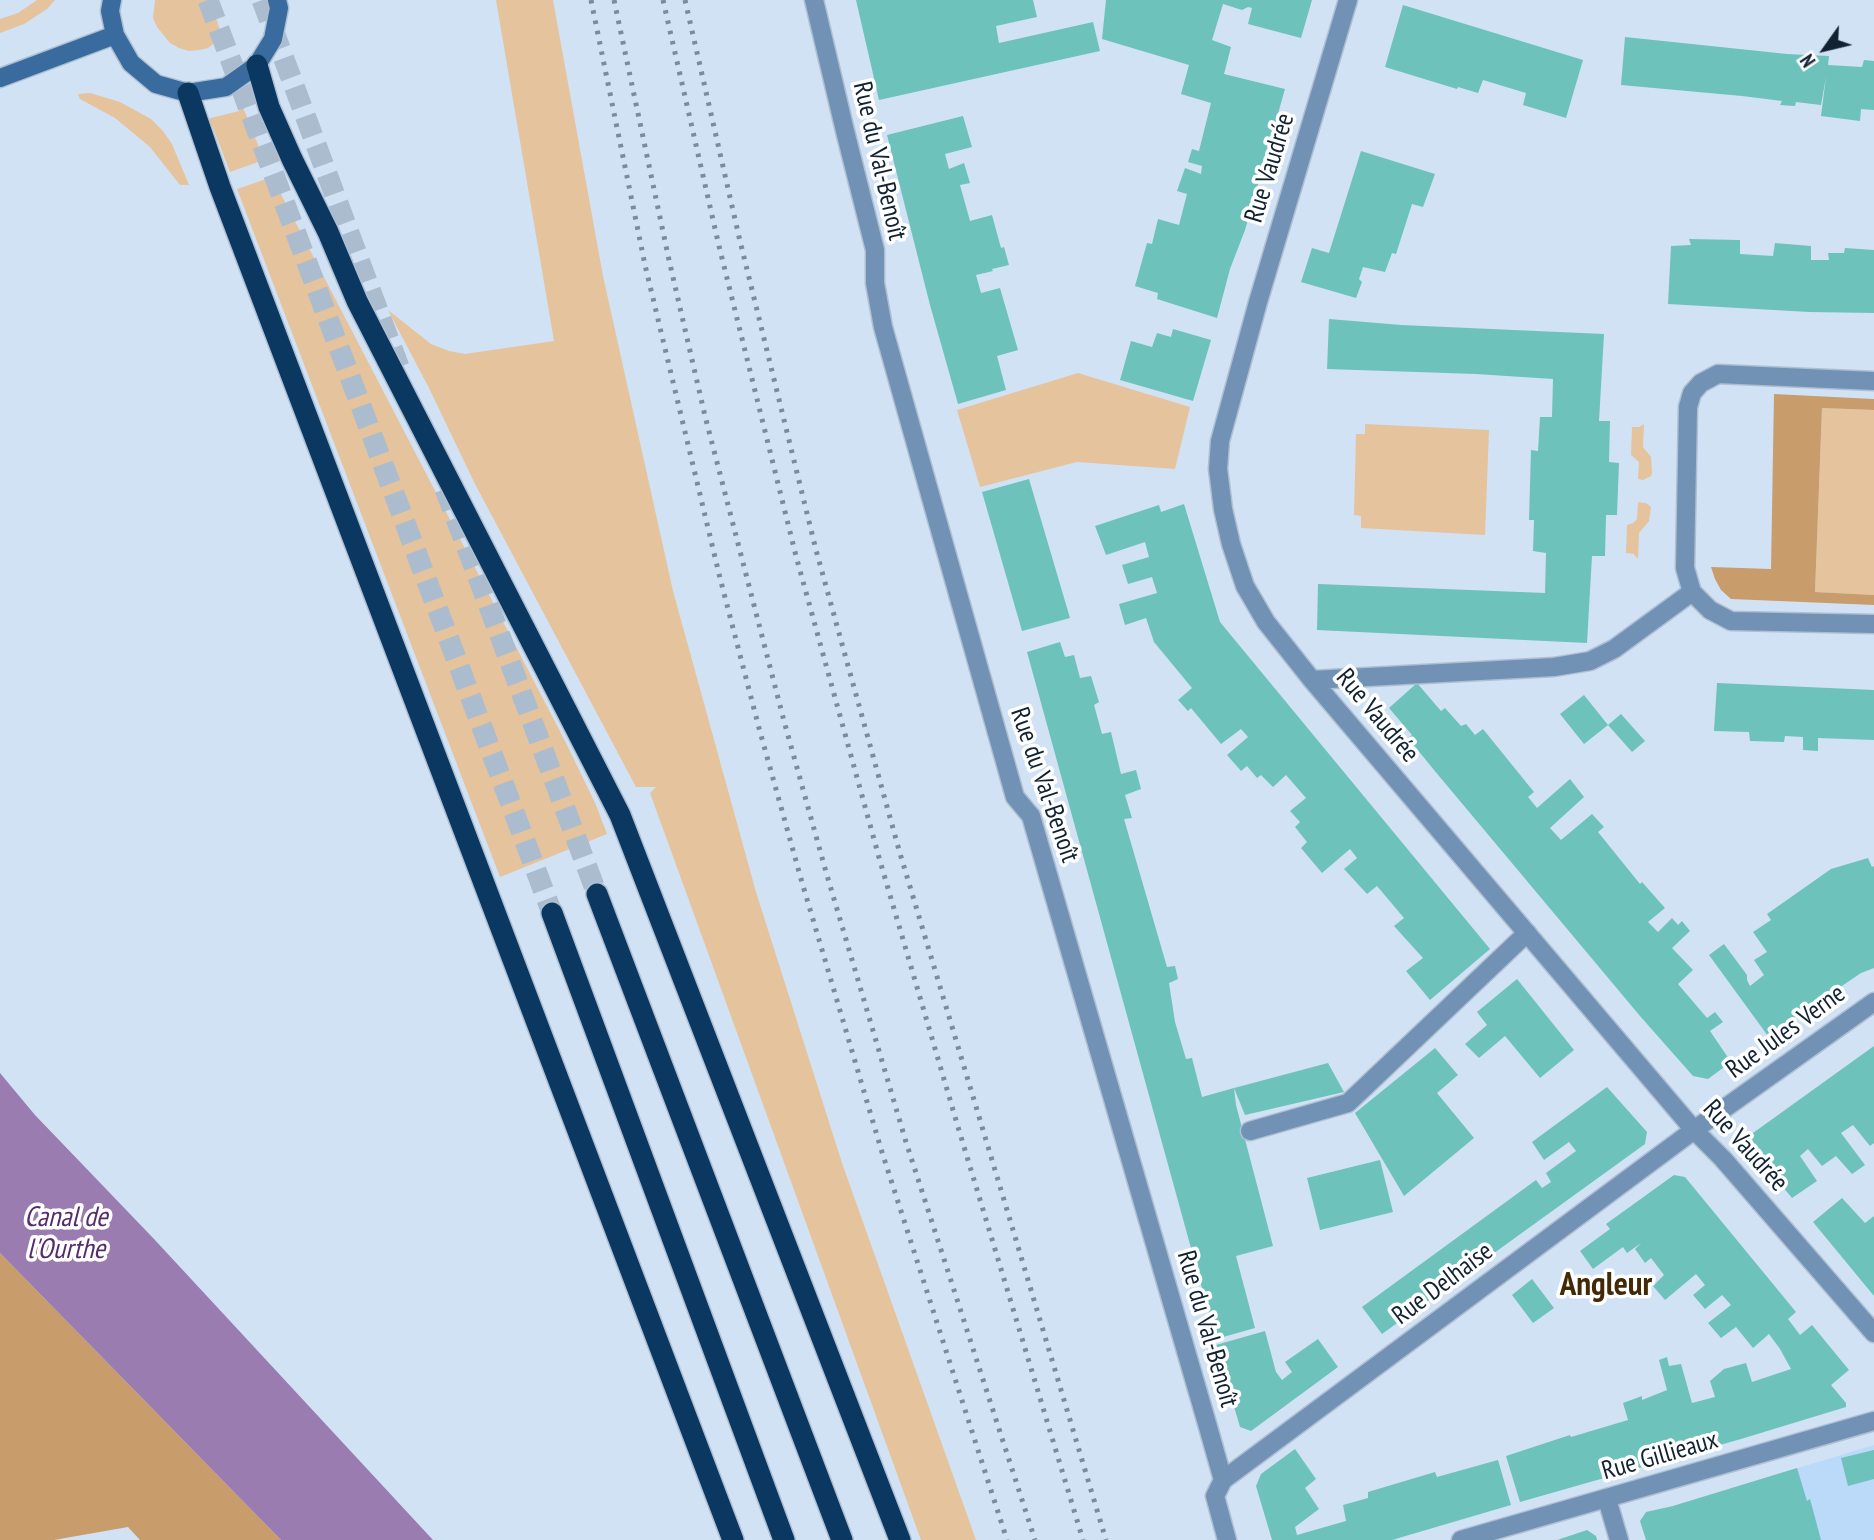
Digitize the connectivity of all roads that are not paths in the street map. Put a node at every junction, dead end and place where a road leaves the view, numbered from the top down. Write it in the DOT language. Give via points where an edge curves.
graph roads {
  1 [pos="112,0"];
  2 [pos="277,0"];
  3 [pos="814,0"];
  4 [pos="1348,0"];
  5 [pos="115,35"];
  6 [pos="257,65"];
  7 [pos="0,78"];
  8 [pos="188,93"];
  9 [pos="1874,381"];
  10 [pos="1692,592"];
  11 [pos="1874,624"];
  12 [pos="1312,680"];
  13 [pos="597,894"];
  14 [pos="552,913"];
  15 [pos="1527,933"];
  16 [pos="1874,1002"];
  17 [pos="1695,1130"];
  18 [pos="1250,1131"];
  19 [pos="1874,1333"];
  20 [pos="1874,1421"];
  21 [pos="1223,1480"];
  22 [pos="1607,1499"];
  23 [pos="733,1540"];
  24 [pos="785,1540"];
  25 [pos="842,1540"];
  26 [pos="900,1540"];
  27 [pos="1227,1540"];
  28 [pos="1461,1540"];
  29 [pos="1619,1540"];
  1 -- 5 [label="main road"];
  2 -- 6 [label="main road" via="273,39"];
  3 -- 21 [label="street, Rue du Val-Benoît" via="875,250 883,327 1015,797 1031,816"];
  4 -- 12 [label="street, Rue Vaudrée" via="1238,372 1220,441 1218,469 1229,533 1245,586 1266,622"];
  5 -- 7 [label="main road"];
  5 -- 8 [label="main road" via="131,64 156,84"];
  6 -- 8 [label="main road" via="226,87"];
  6 -- 26 [label="highway" via="269,107 357,301 620,815"];
  8 -- 23 [label="highway"];
  9 -- 10 [label="street" via="1718,374 1692,393 1685,568"];
  10 -- 11 [label="street" via="1710,610 1731,621"];
  10 -- 12 [label="street" via="1614,649 1590,661 1554,667"];
  12 -- 15 [label="street, Rue Vaudrée"];
  13 -- 25 [label="highway"];
  14 -- 24 [label="highway"];
  15 -- 17 [label="street, Rue Vaudrée"];
  15 -- 18 [label="street" via="1348,1103"];
  16 -- 17 [label="street, Rue Jules Verne"];
  17 -- 19 [label="street, Rue Vaudrée"];
  17 -- 21 [label="street, Rue Delhaise"];
  20 -- 22 [label="street, Rue Gillieaux"];
  21 -- 27 [label="street, Rue du Val-Benoît" via="1215,1496"];
  22 -- 28 [label="street, Rue Gillieaux"];
  22 -- 29 [label="street"];
}
